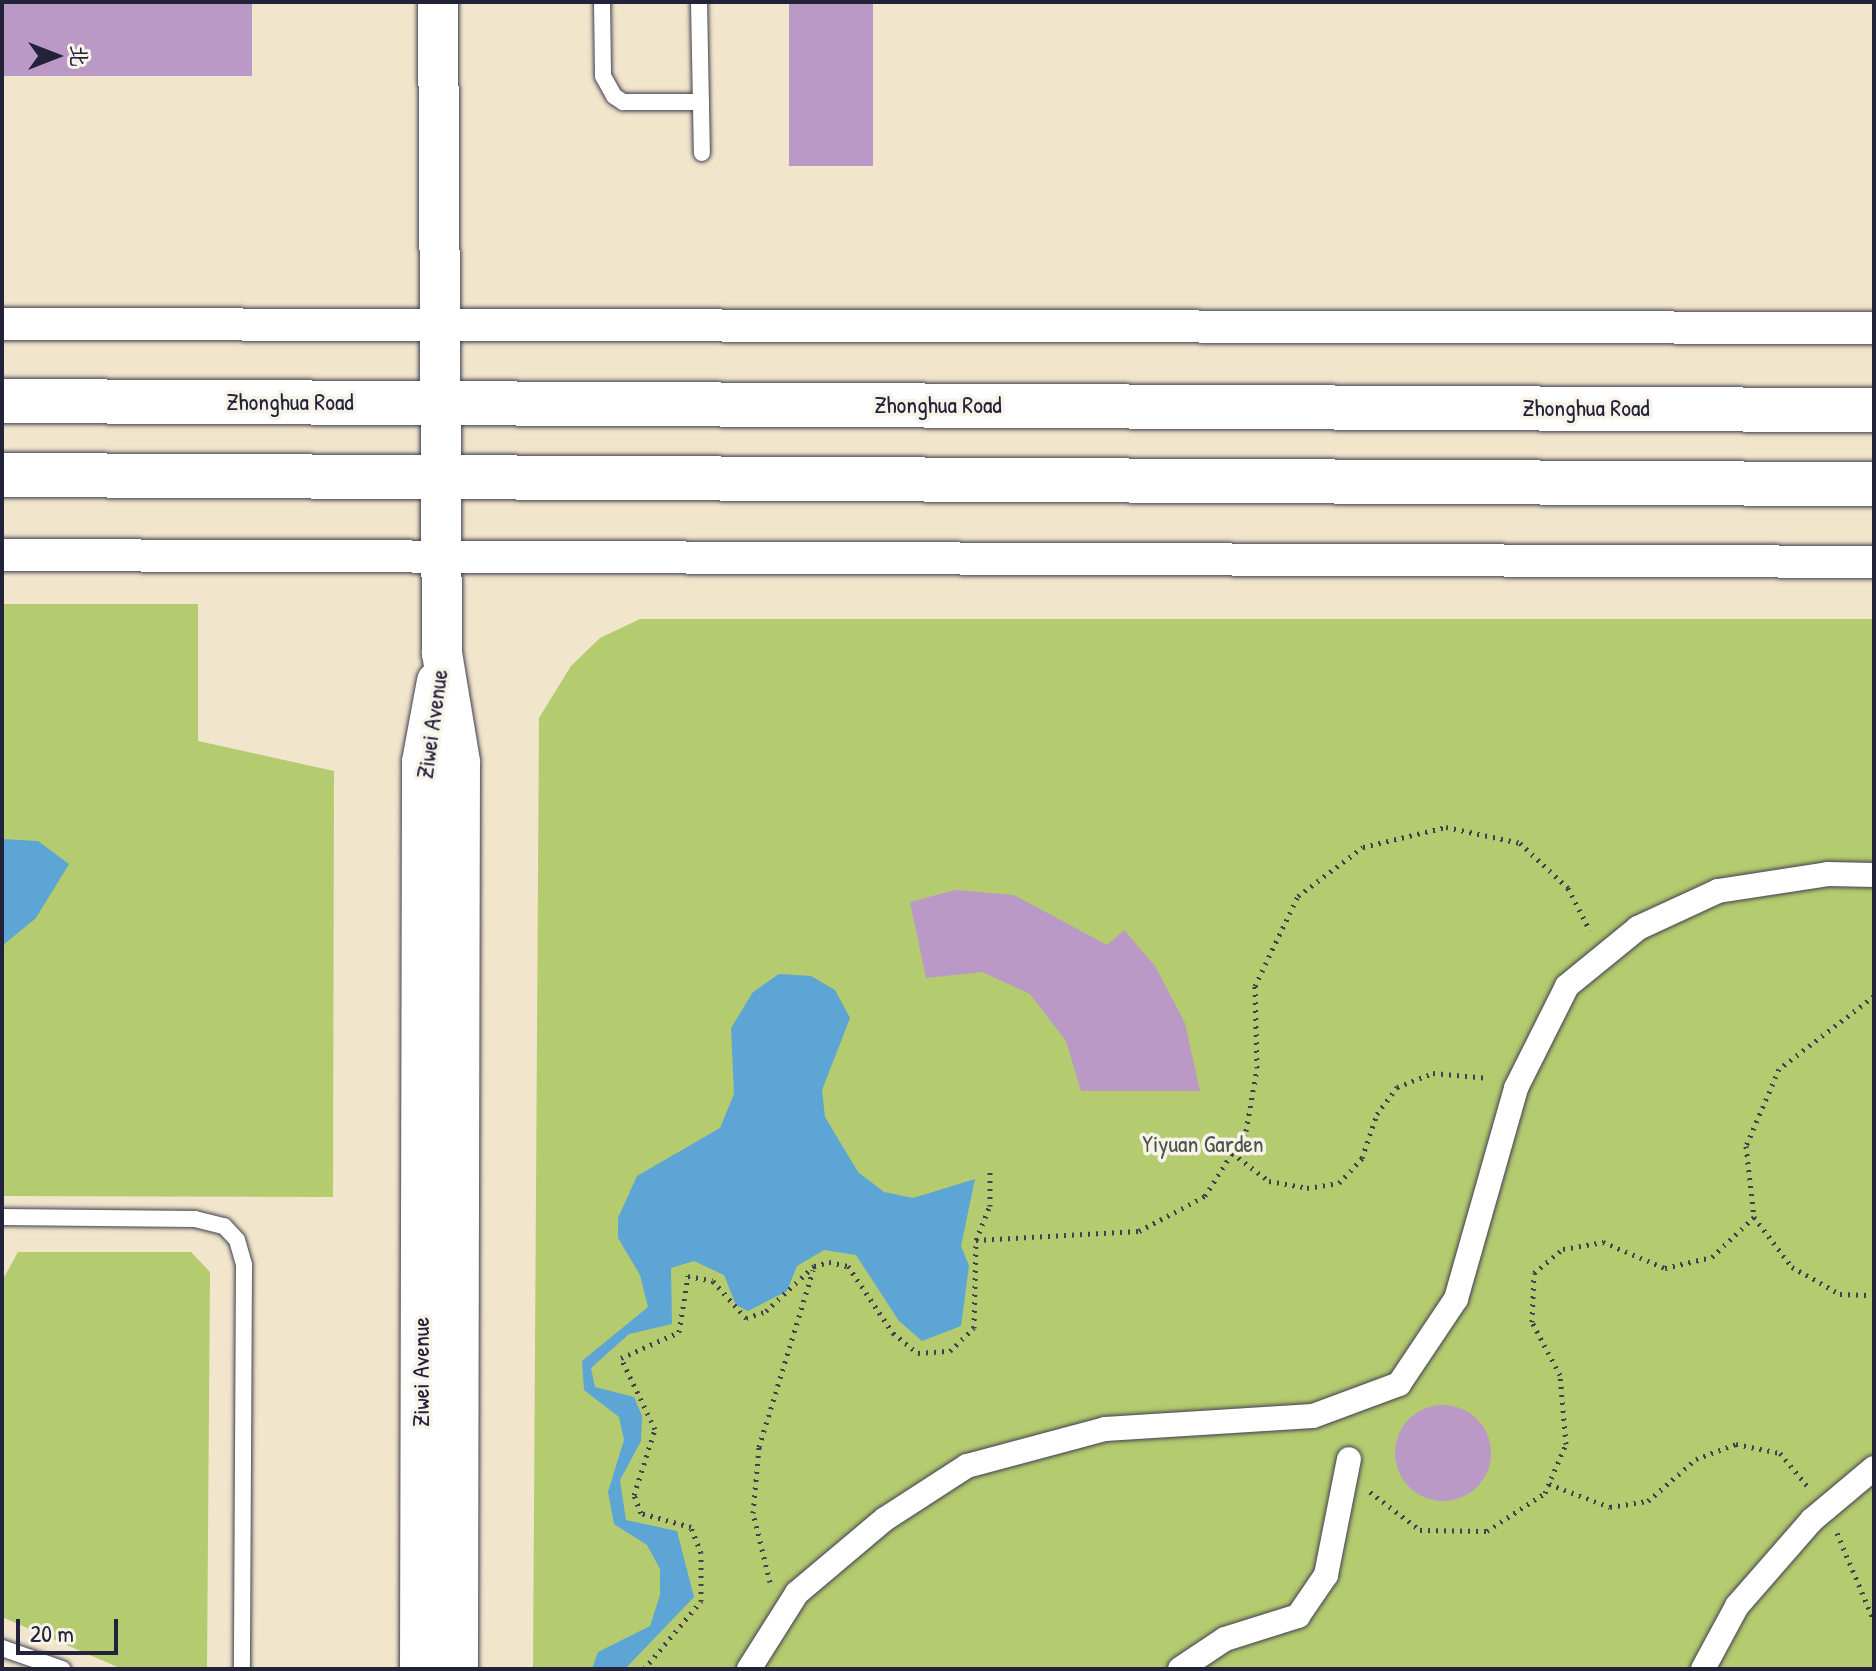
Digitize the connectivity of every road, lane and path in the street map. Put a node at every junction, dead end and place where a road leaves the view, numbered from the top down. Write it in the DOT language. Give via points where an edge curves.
graph roads {
  1 [pos="438,2"];
  2 [pos="602,2"];
  3 [pos="699,2"];
  4 [pos="701,102"];
  5 [pos="702,153"];
  6 [pos="2,324"];
  7 [pos="438,326"];
  8 [pos="1874,328"];
  9 [pos="2,401"];
  10 [pos="439,403"];
  11 [pos="1874,410"];
  12 [pos="2,475"];
  13 [pos="439,477"];
  14 [pos="1874,484"];
  15 [pos="2,555"];
  16 [pos="441,556"];
  17 [pos="1874,562"];
  18 [pos="442,653"];
  19 [pos="1874,875"];
  20 [pos="1603,957"];
  21 [pos="1874,996"];
  22 [pos="1516,1088"];
  23 [pos="1232,1153"];
  24 [pos="990,1172"];
  25 [pos="2,1217"];
  26 [pos="1754,1217"];
  27 [pos="976,1240"];
  28 [pos="814,1266"];
  29 [pos="1874,1295"];
  30 [pos="1349,1459"];
  31 [pos="1874,1468"];
  32 [pos="1549,1484"];
  33 [pos="1826,1508"];
  34 [pos="783,1615"];
  35 [pos="1874,1621"];
  36 [pos="2,1648"];
  37 [pos="62,1669"];
  38 [pos="242,1669"];
  39 [pos="420,1669"];
  40 [pos="458,1669"];
  41 [pos="644,1669"];
  42 [pos="749,1669"];
  43 [pos="1180,1669"];
  44 [pos="1703,1669"];
  1 -- 7 [label="street"];
  2 -- 4 [label="lane" via="603,76 614,96 623,102"];
  3 -- 4 [label="lane"];
  4 -- 5 [label="lane"];
  6 -- 7 [label="street"];
  7 -- 8 [label="street"];
  7 -- 10 [label="street"];
  9 -- 10 [label="highway, Zhonghua Road"];
  10 -- 11 [label="highway, Zhonghua Road"];
  10 -- 13 [label="street"];
  12 -- 13 [label="highway"];
  13 -- 14 [label="highway"];
  13 -- 16 [label="street"];
  15 -- 16 [label="street"];
  16 -- 17 [label="street"];
  16 -- 18 [label="street"];
  18 -- 39 [label="street, Ziwei Avenue" via="422,762"];
  18 -- 40 [label="street, Ziwei Avenue" via="460,762"];
  19 -- 20 [label="street" via="1828,874 1718,891 1638,928"];
  20 -- 22 [label="street" via="1567,986"];
  20 -- 23 [label="path" via="1568,888 1520,843 1446,827 1363,847 1298,896 1255,986 1257,1068 1246,1131"];
  21 -- 26 [label="path" via="1779,1069 1746,1146"];
  22 -- 23 [label="path" via="1481,1075 1433,1073 1397,1087 1377,1114 1362,1158 1339,1183 1307,1188 1269,1181"];
  22 -- 34 [label="street" via="1456,1299 1399,1384 1313,1416 1105,1429 967,1466 885,1519 797,1593"];
  23 -- 27 [label="path" via="1205,1196 1139,1231"];
  24 -- 27 [label="path" via="990,1206"];
  25 -- 38 [label="lane" via="195,1219 224,1226 237,1240 244,1265"];
  26 -- 29 [label="path" via="1792,1267 1840,1294"];
  26 -- 32 [label="path" via="1712,1257 1665,1268 1603,1242 1563,1249 1534,1273 1532,1322 1560,1375 1566,1444"];
  27 -- 28 [label="path" via="974,1328 950,1351 918,1353 893,1333 848,1266"];
  28 -- 34 [label="path" via="782,1352 759,1447 753,1513"];
  28 -- 41 [label="path" via="793,1293 746,1318 713,1281 688,1276 679,1332 621,1358 655,1429 634,1495 641,1513 691,1527 701,1553 701,1601"];
  30 -- 32 [label="path" via="1366,1489 1420,1530 1487,1531"];
  30 -- 43 [label="street" via="1326,1575 1298,1616 1225,1639"];
  31 -- 33 [label="street"];
  32 -- 33 [label="path" via="1610,1507 1648,1501 1696,1459 1736,1444 1780,1453"];
  33 -- 35 [label="path"];
  33 -- 44 [label="street" via="1737,1606"];
  34 -- 42 [label="street"];
  36 -- 37 [label="lane"];
}
